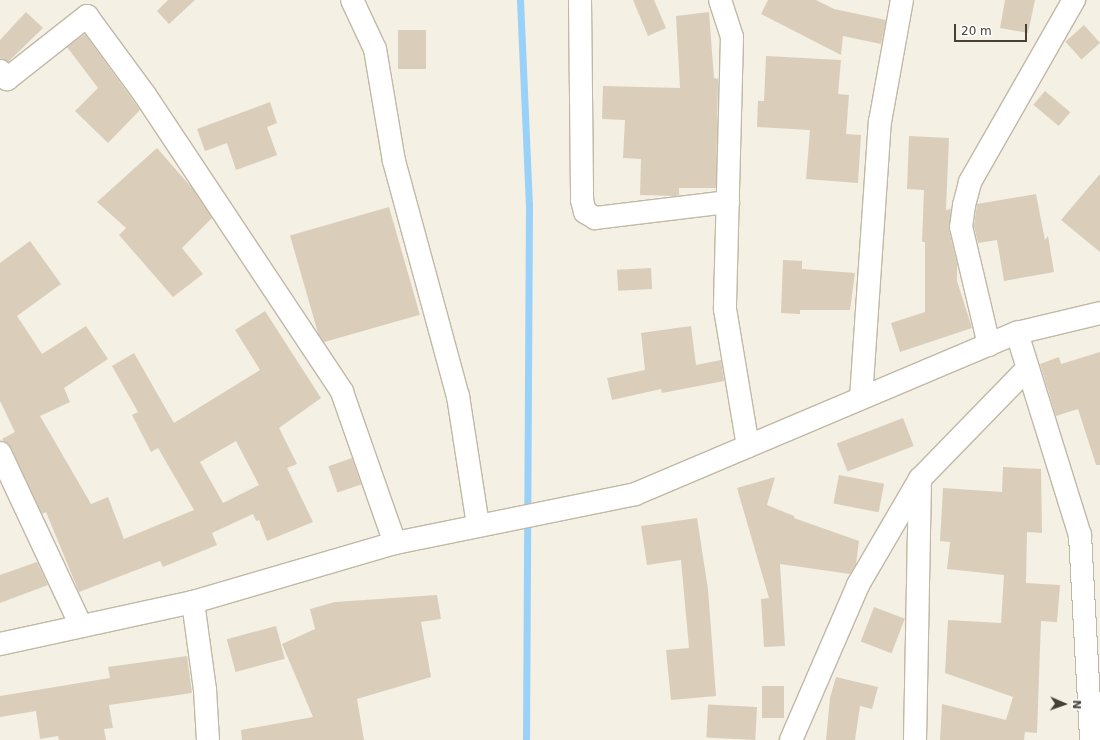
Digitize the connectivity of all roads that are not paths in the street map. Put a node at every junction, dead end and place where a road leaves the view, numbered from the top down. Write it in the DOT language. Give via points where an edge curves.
graph roads {
  1 [pos="352,0"];
  2 [pos="580,0"];
  3 [pos="720,0"];
  4 [pos="902,0"];
  5 [pos="1074,0"];
  6 [pos="0,71"];
  7 [pos="728,202"];
  8 [pos="1100,313"];
  9 [pos="1017,333"];
  10 [pos="989,345"];
  11 [pos="1027,369"];
  12 [pos="861,398"];
  13 [pos="748,446"];
  14 [pos="0,453"];
  15 [pos="920,479"];
  16 [pos="478,525"];
  17 [pos="395,543"];
  18 [pos="193,602"];
  19 [pos="81,626"];
  20 [pos="0,644"];
  21 [pos="208,740"];
  22 [pos="791,740"];
  23 [pos="915,740"];
  24 [pos="1091,740"];
  1 -- 16 [label="street" via="375,49 394,161 458,396"];
  2 -- 7 [label="street" via="582,200 585,212 595,218"];
  3 -- 7 [label="street" via="732,37"];
  4 -- 12 [label="street" via="880,122"];
  5 -- 10 [label="street" via="970,182 964,205 961,227"];
  6 -- 17 [label="street" via="7,79 86,16 145,95 342,392"];
  7 -- 13 [label="street" via="724,309"];
  8 -- 9 [label="street"];
  9 -- 10 [label="street"];
  9 -- 11 [label="street"];
  10 -- 12 [label="street"];
  11 -- 15 [label="street"];
  11 -- 24 [label="street" via="1080,535"];
  12 -- 13 [label="street"];
  13 -- 16 [label="street" via="635,494"];
  14 -- 19 [label="street"];
  15 -- 22 [label="street" via="858,585"];
  15 -- 23 [label="street"];
  16 -- 17 [label="street"];
  17 -- 18 [label="street"];
  18 -- 19 [label="street"];
  18 -- 21 [label="street" via="205,690"];
  19 -- 20 [label="street"];
}
